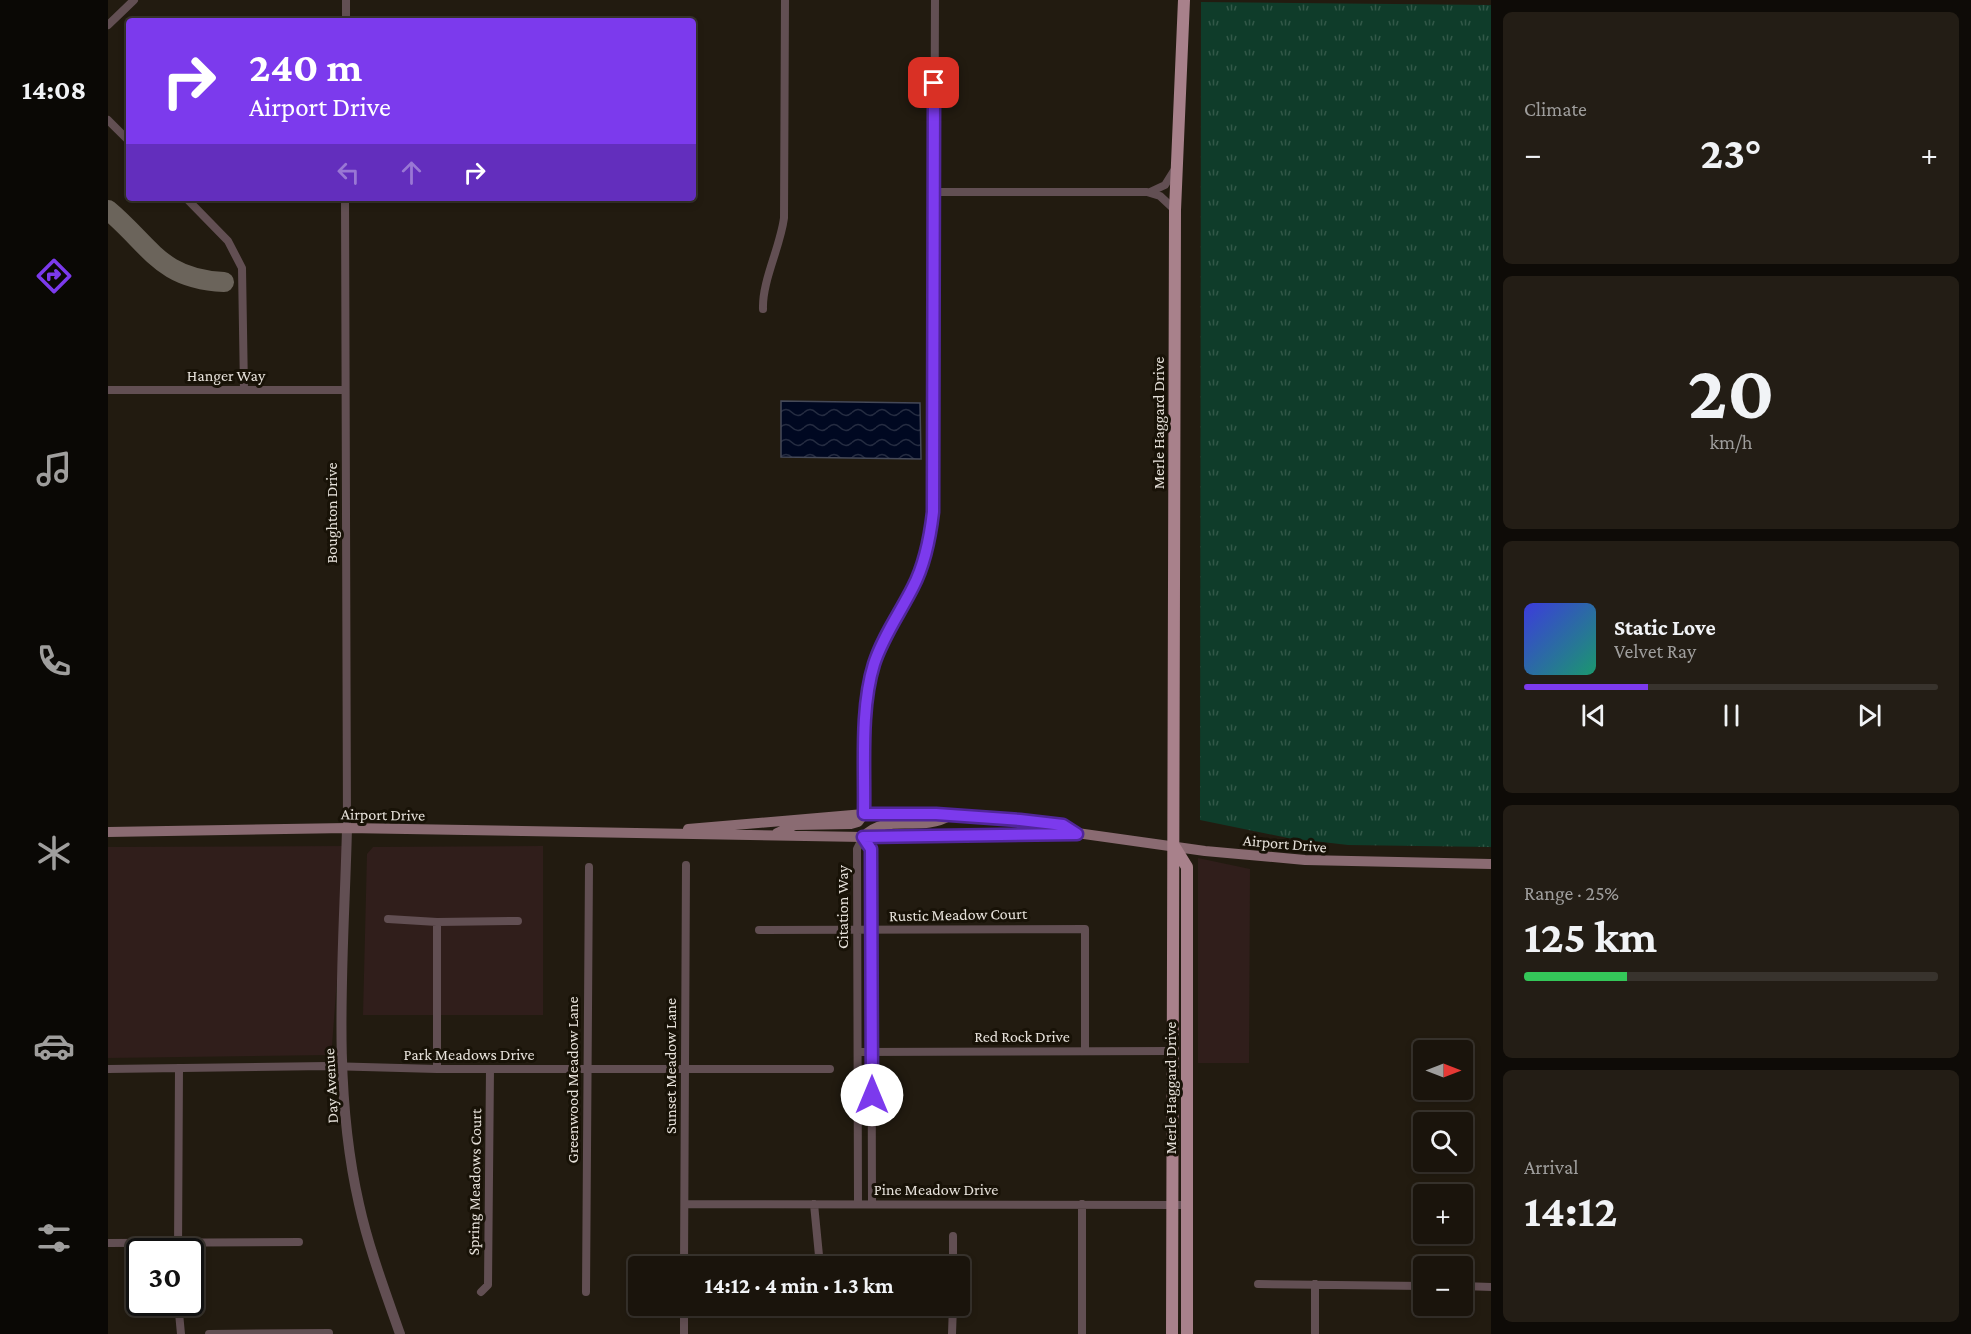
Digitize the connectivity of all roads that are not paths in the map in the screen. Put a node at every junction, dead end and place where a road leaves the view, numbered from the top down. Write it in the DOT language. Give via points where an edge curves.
graph roads {
  1 [pos="134,0"];
  2 [pos="346,0"];
  3 [pos="785,0"];
  4 [pos="934,0"];
  5 [pos="1184,0"];
  6 [pos="346,18"];
  7 [pos="108,25"];
  8 [pos="108,120"];
  9 [pos="126,138"];
  10 [pos="1176,163"];
  11 [pos="934,192"];
  12 [pos="1147,192"];
  13 [pos="189,201"];
  14 [pos="345,201"];
  15 [pos="1175,210"];
  16 [pos="763,309"];
  17 [pos="108,390"];
  18 [pos="244,390"];
  19 [pos="345,390"];
  20 [pos="864,814"];
  21 [pos="951,815"];
  22 [pos="347,828"];
  23 [pos="108,832"];
  24 [pos="658,833"];
  25 [pos="1077,834"];
  26 [pos="772,835"];
  27 [pos="863,837"];
  28 [pos="1173,846"];
  29 [pos="1491,864"];
  30 [pos="686,866"];
  31 [pos="589,867"];
  32 [pos="388,919"];
  33 [pos="518,921"];
  34 [pos="437,922"];
  35 [pos="759,930"];
  36 [pos="857,930"];
  37 [pos="871,930"];
  38 [pos="1085,1051"];
  39 [pos="1172,1051"];
  40 [pos="858,1052"];
  41 [pos="872,1052"];
  42 [pos="342,1066"];
  43 [pos="179,1068"];
  44 [pos="108,1069"];
  45 [pos="436,1070"];
  46 [pos="490,1070"];
  47 [pos="588,1070"];
  48 [pos="830,1070"];
  49 [pos="685,1071"];
  50 [pos="685,1204"];
  51 [pos="814,1204"];
  52 [pos="858,1204"];
  53 [pos="872,1204"];
  54 [pos="1082,1204"];
  55 [pos="1173,1205"];
  56 [pos="1186,1205"];
  57 [pos="953,1236"];
  58 [pos="178,1238"];
  59 [pos="299,1242"];
  60 [pos="108,1243"];
  61 [pos="126,1244"];
  62 [pos="204,1246"];
  63 [pos="684,1256"];
  64 [pos="819,1256"];
  65 [pos="953,1256"];
  66 [pos="1258,1284"];
  67 [pos="1315,1284"];
  68 [pos="1413,1286"];
  69 [pos="1473,1286"];
  70 [pos="1491,1287"];
  71 [pos="481,1292"];
  72 [pos="586,1292"];
  73 [pos="180,1316"];
  74 [pos="684,1316"];
  75 [pos="952,1316"];
  76 [pos="330,1333"];
  77 [pos="182,1334"];
  78 [pos="209,1334"];
  79 [pos="400,1334"];
  80 [pos="684,1334"];
  81 [pos="952,1334"];
  82 [pos="1082,1334"];
  83 [pos="1172,1334"];
  84 [pos="1186,1334"];
  85 [pos="1315,1334"];
  1 -- 7 [label="street"];
  2 -- 6 [label="street"];
  3 -- 16 [label="street" via="784,213"];
  4 -- 11 [label="street"];
  5 -- 10 [label="main road, Merle Haggard Drive"];
  8 -- 9 [label="street"];
  10 -- 12 [label="street" via="1168,181"];
  10 -- 15 [label="main road, Merle Haggard Drive"];
  11 -- 12 [label="street"];
  11 -- 20 [label="street" via="933,512 919,575 887,633 872,675 867,708"];
  12 -- 15 [label="street" via="1161,196"];
  13 -- 18 [label="street" via="228,241 242,268"];
  14 -- 19 [label="street, Boughton Drive"];
  15 -- 28 [label="main road, Merle Haggard Drive"];
  17 -- 18 [label="street, Hanger Way"];
  18 -- 19 [label="street, Hanger Way"];
  19 -- 22 [label="street, Boughton Drive"];
  20 -- 21 [label="main road, Airport Drive"];
  20 -- 24 [label="main road, Airport Drive"];
  20 -- 26 [label="main road" via="851,824 795,825"];
  21 -- 25 [label="main road, Airport Drive" via="1063,825"];
  21 -- 27 [label="main road" via="937,823 879,824"];
  22 -- 23 [label="main road, Airport Drive"];
  22 -- 24 [label="main road, Airport Drive"];
  22 -- 42 [label="street, Day Avenue"];
  24 -- 26 [label="main road, Airport Drive"];
  25 -- 27 [label="main road, Airport Drive"];
  25 -- 28 [label="main road, Airport Drive"];
  26 -- 27 [label="main road, Airport Drive"];
  27 -- 36 [label="street, Citation Way" via="857,849"];
  27 -- 37 [label="street, Citation Way" via="871,849"];
  28 -- 29 [label="main road, Airport Drive" via="1339,862"];
  28 -- 39 [label="main road, Merle Haggard Drive"];
  28 -- 56 [label="main road, Merle Haggard Drive" via="1187,867"];
  30 -- 49 [label="street, Sunset Meadow Lane"];
  31 -- 47 [label="street, Greenwood Meadow Lane"];
  32 -- 34 [label="street"];
  33 -- 34 [label="street"];
  34 -- 45 [label="street"];
  35 -- 36 [label="street, Rustic Meadow Court"];
  36 -- 37 [label="street, Rustic Meadow Court"];
  36 -- 40 [label="street, Citation Way"];
  37 -- 38 [label="street, Rustic Meadow Court" via="1085,929"];
  37 -- 41 [label="street, Citation Way"];
  38 -- 39 [label="street, Red Rock Drive"];
  38 -- 41 [label="street, Red Rock Drive"];
  39 -- 55 [label="main road, Merle Haggard Drive"];
  40 -- 41 [label="street, Red Rock Drive"];
  40 -- 52 [label="street, Citation Way"];
  41 -- 53 [label="street, Citation Way"];
  42 -- 43 [label="street, Park Meadows Drive"];
  42 -- 45 [label="street, Park Meadows Drive"];
  42 -- 79 [label="street, Day Avenue" via="358,1202"];
  43 -- 44 [label="street, Park Meadows Drive"];
  43 -- 58 [label="street"];
  45 -- 46 [label="street, Park Meadows Drive"];
  46 -- 47 [label="street, Park Meadows Drive"];
  46 -- 71 [label="street, Spring Meadows Court" via="488,1286"];
  47 -- 49 [label="street, Park Meadows Drive"];
  47 -- 72 [label="street, Greenwood Meadow Lane"];
  48 -- 49 [label="street, Park Meadows Drive"];
  49 -- 50 [label="street, Sunset Meadow Lane"];
  50 -- 51 [label="street, Pine Meadow Drive"];
  50 -- 63 [label="street, Sunset Meadow Lane"];
  51 -- 52 [label="street, Pine Meadow Drive"];
  51 -- 64 [label="street"];
  52 -- 53 [label="street, Pine Meadow Drive"];
  53 -- 54 [label="street, Pine Meadow Drive"];
  54 -- 55 [label="street, Pine Meadow Drive"];
  54 -- 82 [label="street"];
  55 -- 56 [label="street, Pine Meadow Drive"];
  55 -- 83 [label="main road, Merle Haggard Drive"];
  56 -- 84 [label="main road, Merle Haggard Drive"];
  57 -- 65 [label="street"];
  59 -- 62 [label="street"];
  60 -- 61 [label="street"];
  66 -- 67 [label="street"];
  67 -- 68 [label="street"];
  67 -- 85 [label="street"];
  69 -- 70 [label="street"];
  73 -- 77 [label="street"];
  74 -- 80 [label="street"];
  75 -- 81 [label="street"];
  76 -- 78 [label="street"];
}
